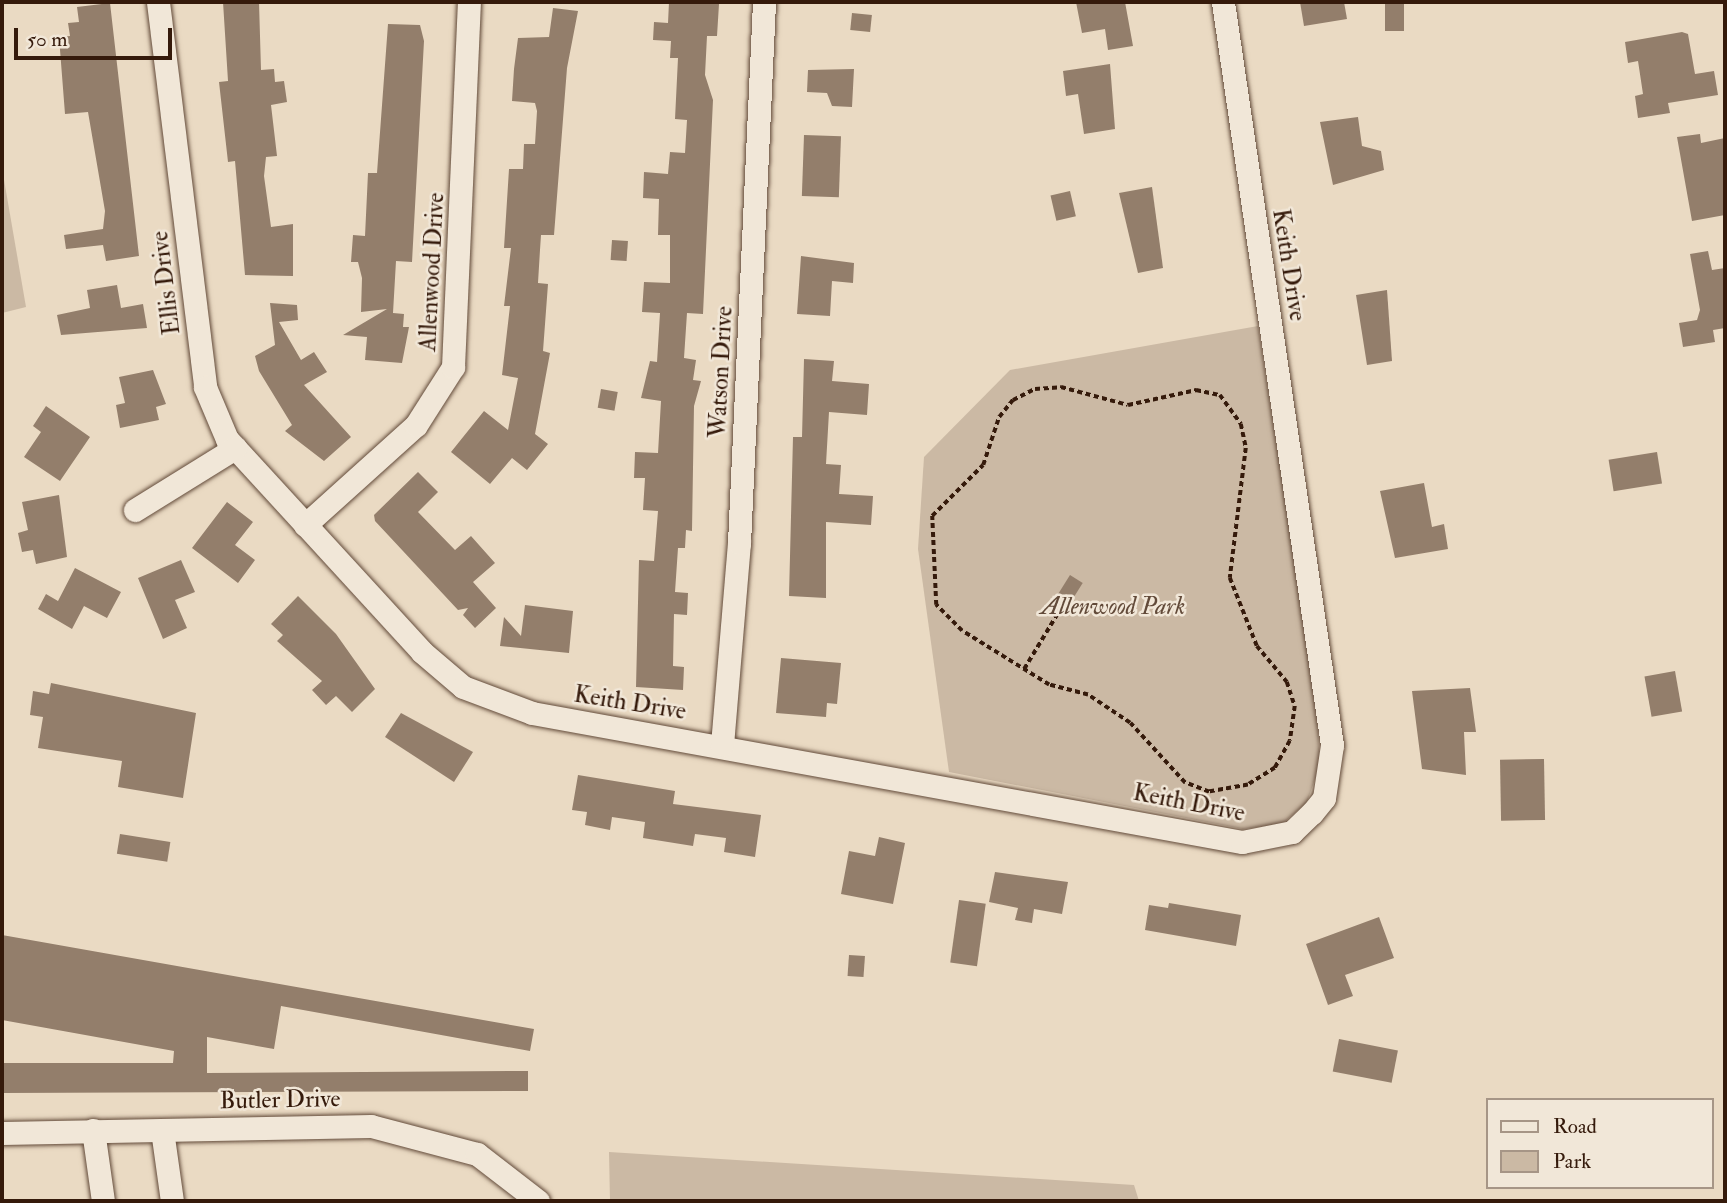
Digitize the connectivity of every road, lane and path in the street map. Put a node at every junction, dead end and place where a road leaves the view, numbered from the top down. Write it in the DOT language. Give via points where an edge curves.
graph roads {
  1 [pos="158,2"];
  2 [pos="469,2"];
  3 [pos="764,2"];
  4 [pos="1223,2"];
  5 [pos="235,448"];
  6 [pos="135,510"];
  7 [pos="305,525"];
  8 [pos="1061,608"];
  9 [pos="1024,669"];
  10 [pos="722,745"];
  11 [pos="93,1130"];
  12 [pos="162,1130"];
  13 [pos="2,1133"];
  14 [pos="103,1201"];
  15 [pos="172,1201"];
  16 [pos="538,1201"];
  1 -- 5 [label="street, Ellis Drive" via="205,387"];
  2 -- 7 [label="street, Allenwood Drive" via="453,367 416,425"];
  3 -- 10 [label="street, Watson Drive" via="739,542"];
  4 -- 10 [label="street, Keith Drive" via="1326,691 1332,745 1324,798 1292,832 1242,842"];
  5 -- 6 [label="street"];
  5 -- 7 [label="street, Ellis Drive"];
  7 -- 10 [label="street, Keith Drive" via="422,652 463,687 531,713"];
  8 -- 9 [label="path"];
  9 -- 9 [label="path" via="962,631 936,605 928,530 932,516 983,465 999,417 1035,389 1061,387 1128,405 1196,390 1220,395 1241,424 1246,448 1230,578 1257,646 1287,682 1295,706 1290,741 1275,768 1248,785 1209,792 1185,783 1130,723 1088,695 1049,685"];
  11 -- 12 [label="street, Butler Drive"];
  11 -- 13 [label="street, Butler Drive"];
  11 -- 14 [label="street"];
  12 -- 15 [label="street"];
  12 -- 16 [label="street, Butler Drive" via="301,1124 421,1135 477,1154"];
}
